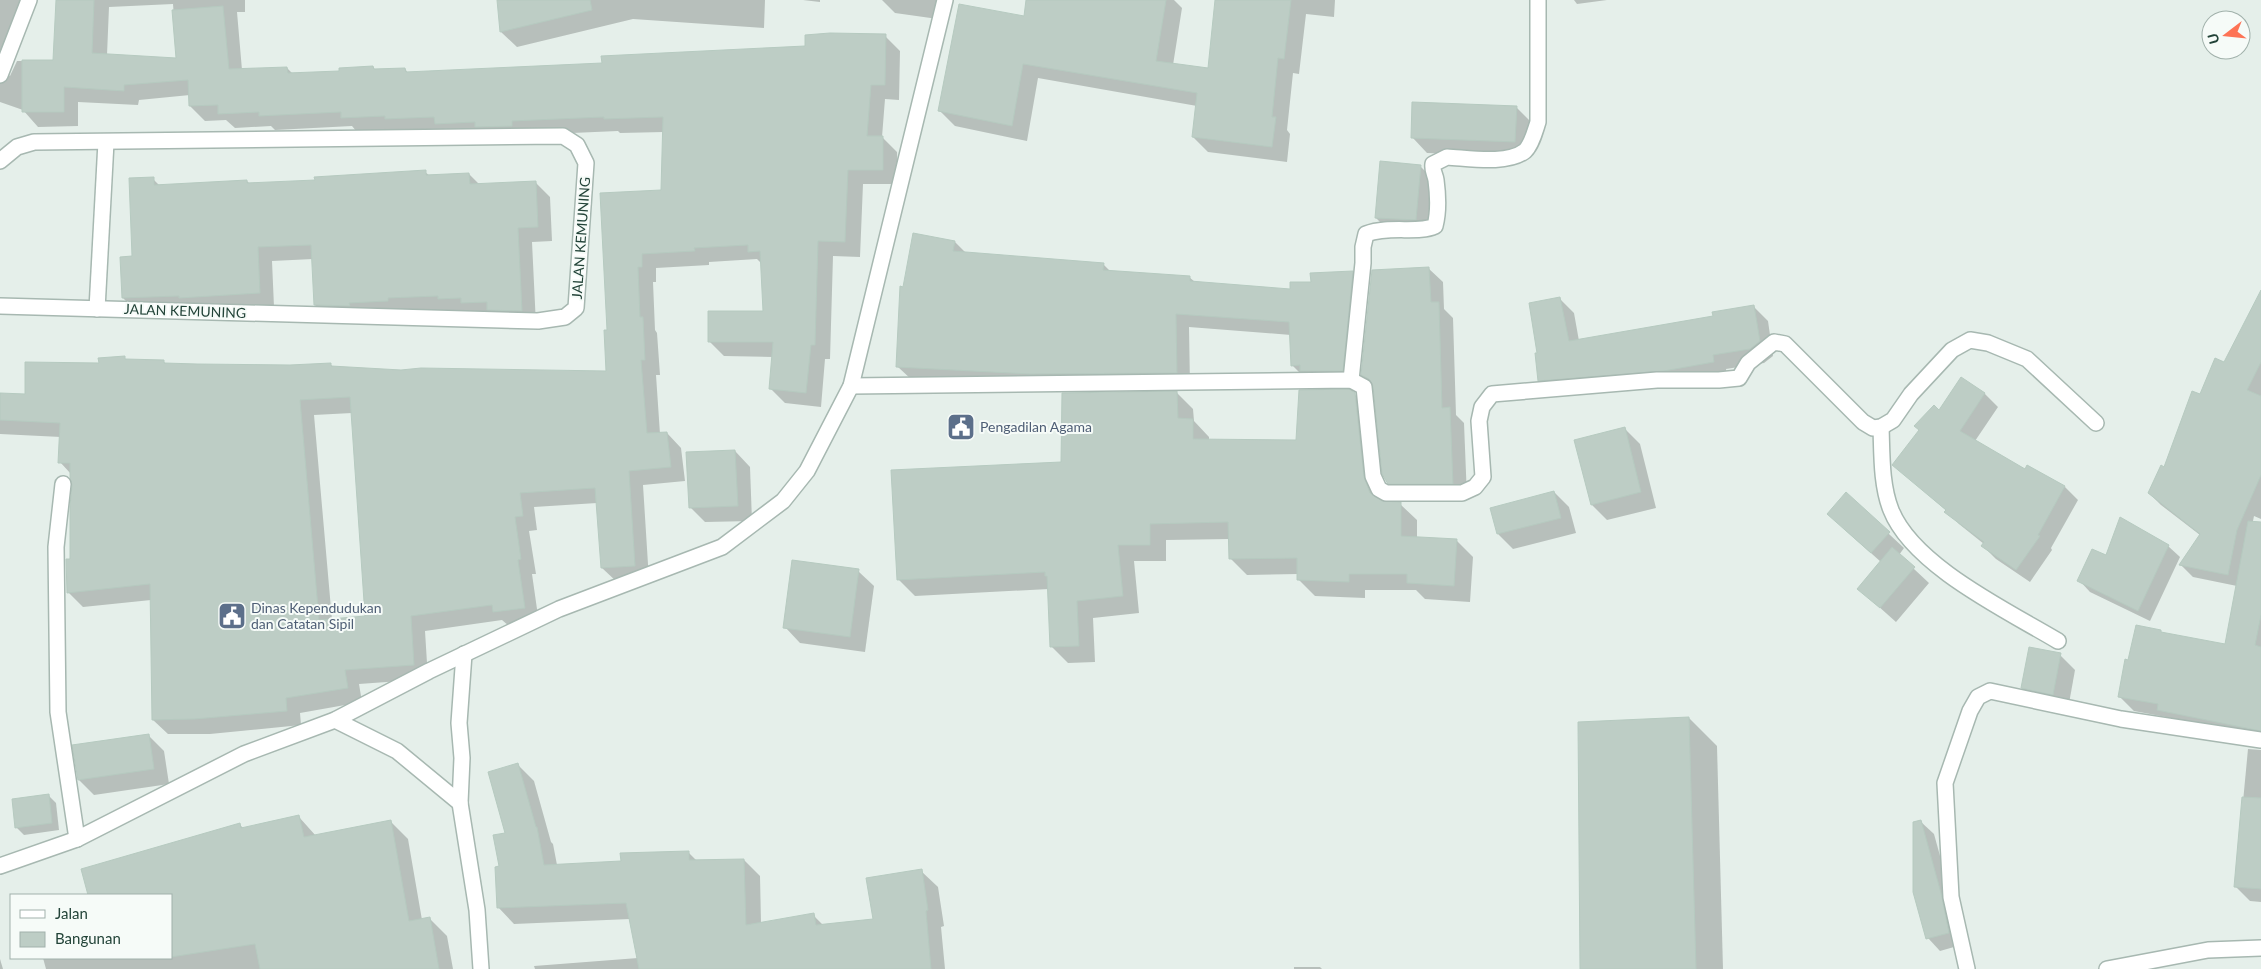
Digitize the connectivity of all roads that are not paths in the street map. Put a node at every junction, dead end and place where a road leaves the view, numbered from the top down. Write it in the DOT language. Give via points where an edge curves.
graph roads {
  1 [pos="29,0"];
  2 [pos="945,0"];
  3 [pos="1538,0"];
  4 [pos="0,75"];
  5 [pos="106,142"];
  6 [pos="0,161"];
  7 [pos="0,306"];
  8 [pos="98,309"];
  9 [pos="1351,380"];
  10 [pos="851,386"];
  11 [pos="2096,423"];
  12 [pos="1881,427"];
  13 [pos="63,484"];
  14 [pos="2058,641"];
  15 [pos="464,654"];
  16 [pos="336,720"];
  17 [pos="2261,740"];
  18 [pos="460,803"];
  19 [pos="77,839"];
  20 [pos="0,866"];
  21 [pos="2261,948"];
  22 [pos="481,969"];
  23 [pos="1968,969"];
  24 [pos="2107,969"];
  1 -- 4 [label="street"];
  2 -- 10 [label="street"];
  3 -- 9 [label="street" via="1538,122 1533,138 1524,151 1500,160 1441,159 1433,164 1432,169 1436,178 1438,214 1435,226 1427,230 1390,228 1366,234"];
  5 -- 6 [label="street, JALAN KEMUNING" via="34,142 17,147"];
  5 -- 8 [label="street"];
  5 -- 8 [label="street, JALAN KEMUNING" via="563,136 577,145 586,163 576,308 565,317 538,321"];
  7 -- 8 [label="street, JALAN KEMUNING"];
  9 -- 10 [label="street"];
  9 -- 12 [label="street" via="1364,387 1373,476 1379,489 1386,492 1462,493 1475,487 1483,477 1479,421 1482,407 1492,394 1657,380 1739,378 1748,363 1774,342 1785,344 1863,422 1873,428"];
  10 -- 15 [label="street" via="807,471 789,494 722,547 559,610"];
  11 -- 12 [label="street" via="2027,359 1988,343 1970,340 1952,350 1911,394 1893,420"];
  12 -- 14 [label="street" via="1885,484 1892,511 1910,541 1948,574"];
  13 -- 19 [label="street" via="56,547 58,712"];
  15 -- 16 [label="street"];
  15 -- 18 [label="street" via="459,723 462,758"];
  16 -- 18 [label="street" via="397,751"];
  16 -- 19 [label="street" via="244,754"];
  17 -- 23 [label="street" via="2121,719 1990,691 1978,697 1945,783 1951,898"];
  18 -- 22 [label="street" via="477,910"];
  19 -- 20 [label="street"];
  21 -- 24 [label="street" via="2208,950"];
}
